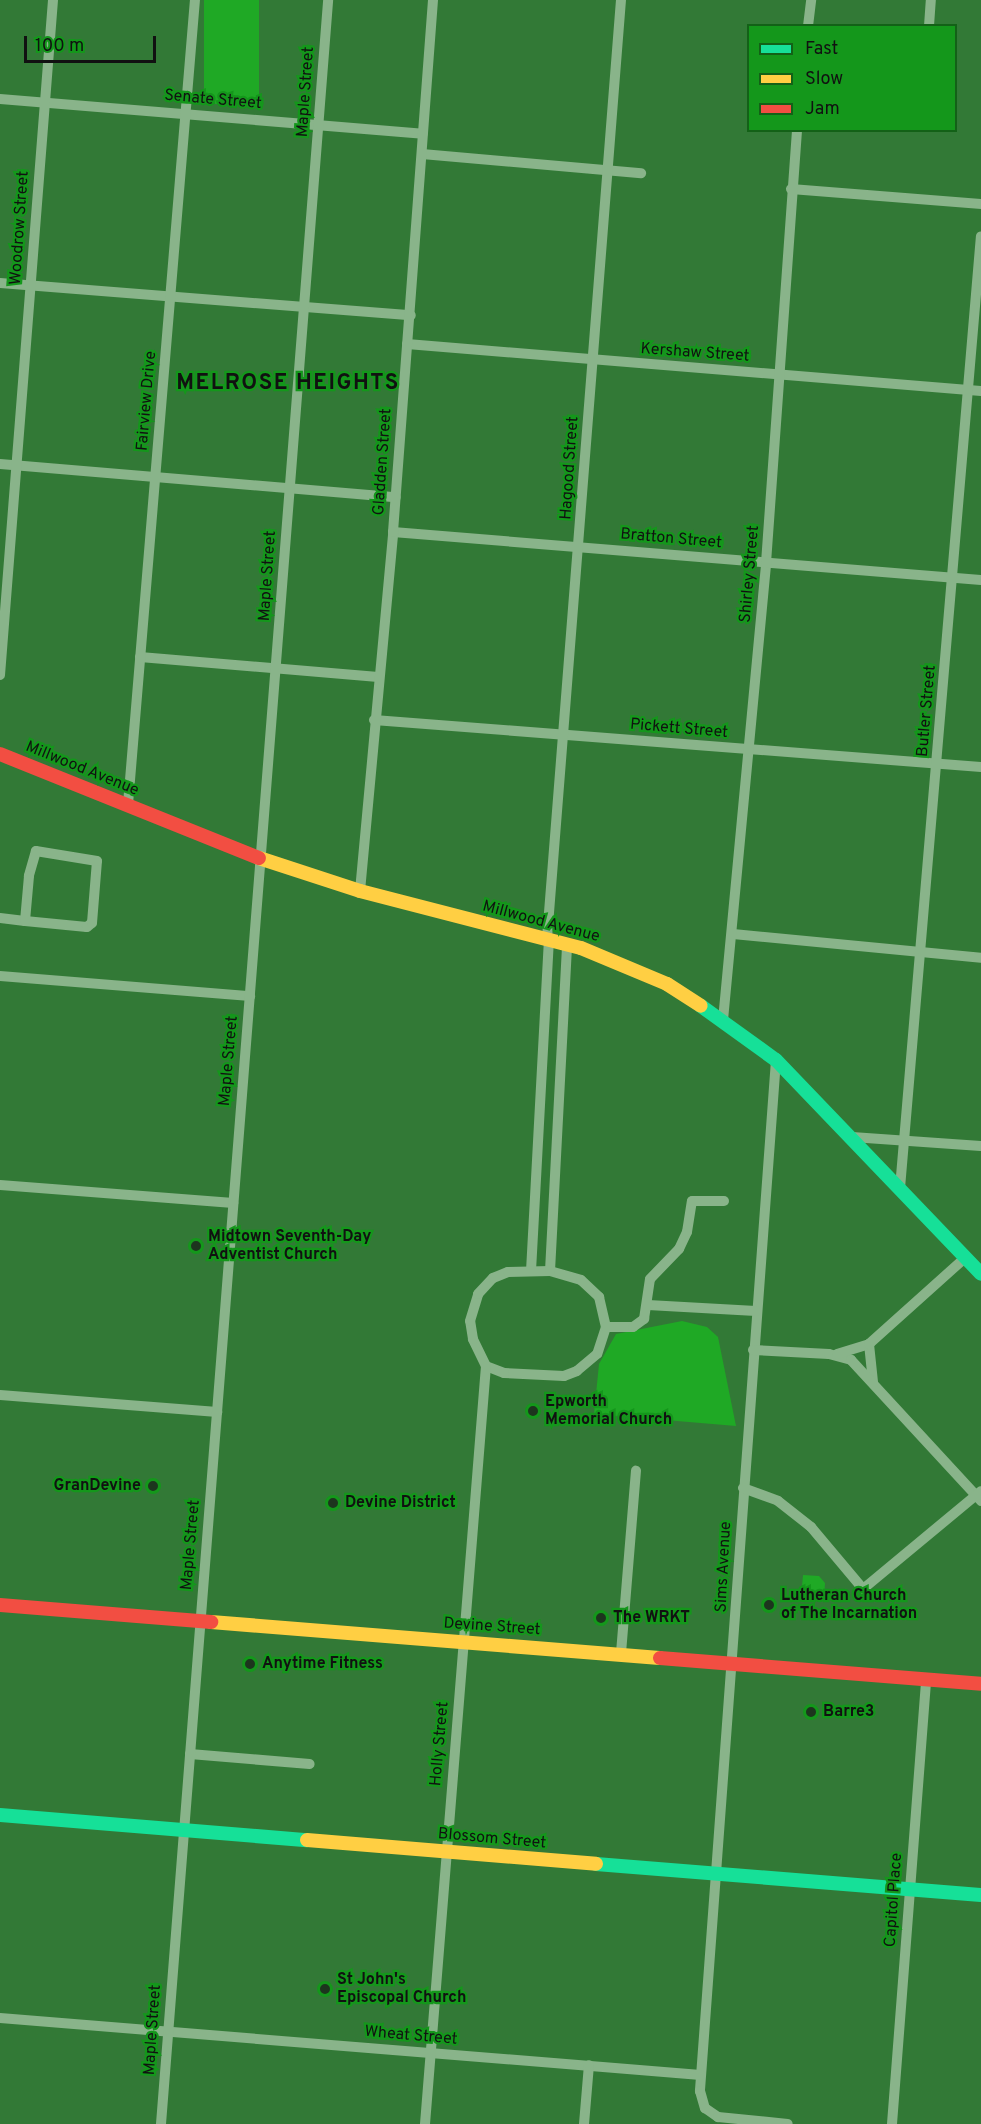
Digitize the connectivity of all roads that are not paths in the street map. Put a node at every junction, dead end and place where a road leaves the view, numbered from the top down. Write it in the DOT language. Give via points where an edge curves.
graph roads {
  1 [pos="53,0"];
  2 [pos="195,0"];
  3 [pos="328,0"];
  4 [pos="433,0"];
  5 [pos="621,0"];
  6 [pos="811,0"];
  7 [pos="931,0"];
  8 [pos="808,24"];
  9 [pos="929,24"];
  10 [pos="0,99"];
  11 [pos="45,104"];
  12 [pos="186,112"];
  13 [pos="318,125"];
  14 [pos="797,132"];
  15 [pos="423,134"];
  16 [pos="422,154"];
  17 [pos="610,170"];
  18 [pos="642,172"];
  19 [pos="791,189"];
  20 [pos="981,204"];
  21 [pos="981,236"];
  22 [pos="0,283"];
  23 [pos="31,286"];
  24 [pos="170,296"];
  25 [pos="304,307"];
  26 [pos="411,315"];
  27 [pos="407,344"];
  28 [pos="592,361"];
  29 [pos="779,374"];
  30 [pos="968,390"];
  31 [pos="981,391"];
  32 [pos="0,464"];
  33 [pos="16,465"];
  34 [pos="155,476"];
  35 [pos="290,487"];
  36 [pos="396,497"];
  37 [pos="393,532"];
  38 [pos="579,546"];
  39 [pos="766,563"];
  40 [pos="953,578"];
  41 [pos="981,580"];
  42 [pos="140,657"];
  43 [pos="276,669"];
  44 [pos="0,675"];
  45 [pos="378,677"];
  46 [pos="374,720"];
  47 [pos="561,733"];
  48 [pos="750,750"];
  49 [pos="0,754"];
  50 [pos="938,764"];
  51 [pos="981,767"];
  52 [pos="128,804"];
  53 [pos="258,858"];
  54 [pos="360,891"];
  55 [pos="0,918"];
  56 [pos="25,921"];
  57 [pos="733,933"];
  58 [pos="548,939"];
  59 [pos="567,945"];
  60 [pos="922,952"];
  61 [pos="981,958"];
  62 [pos="0,976"];
  63 [pos="250,996"];
  64 [pos="723,1020"];
  65 [pos="776,1060"];
  66 [pos="852,1137"];
  67 [pos="905,1141"];
  68 [pos="981,1146"];
  69 [pos="0,1185"];
  70 [pos="900,1188"];
  71 [pos="724,1201"];
  72 [pos="233,1203"];
  73 [pos="966,1257"];
  74 [pos="531,1271"];
  75 [pos="550,1271"];
  76 [pos="981,1274"];
  77 [pos="648,1305"];
  78 [pos="756,1311"];
  79 [pos="606,1327"];
  80 [pos="869,1344"];
  81 [pos="753,1350"];
  82 [pos="830,1354"];
  83 [pos="486,1366"];
  84 [pos="873,1383"];
  85 [pos="0,1395"];
  86 [pos="217,1412"];
  87 [pos="636,1471"];
  88 [pos="743,1488"];
  89 [pos="979,1496"];
  90 [pos="0,1605"];
  91 [pos="200,1621"];
  92 [pos="463,1641"];
  93 [pos="621,1653"];
  94 [pos="733,1664"];
  95 [pos="926,1679"];
  96 [pos="981,1684"];
  97 [pos="190,1754"];
  98 [pos="310,1764"];
  99 [pos="0,1815"];
  100 [pos="184,1830"];
  101 [pos="445,1852"];
  102 [pos="718,1874"];
  103 [pos="910,1890"];
  104 [pos="981,1895"];
  105 [pos="0,2018"];
  106 [pos="168,2031"];
  107 [pos="431,2052"];
  108 [pos="589,2065"];
  109 [pos="701,2075"];
  110 [pos="756,2123"];
  111 [pos="161,2124"];
  112 [pos="425,2124"];
  113 [pos="584,2124"];
  114 [pos="788,2124"];
  115 [pos="892,2124"];
  1 -- 11 [label="street, Woodrow Street"];
  2 -- 12 [label="street, Fairview Drive"];
  3 -- 13 [label="street, Maple Street"];
  4 -- 15 [label="street, Gladden Street"];
  5 -- 17 [label="street, Hagood Street"];
  6 -- 8 [label="street"];
  7 -- 9 [label="street"];
  10 -- 11 [label="street, Senate Street"];
  11 -- 12 [label="street, Senate Street"];
  11 -- 23 [label="street, Woodrow Street"];
  12 -- 13 [label="street, Senate Street"];
  12 -- 24 [label="street, Fairview Drive"];
  13 -- 15 [label="street, Senate Street"];
  13 -- 25 [label="street, Maple Street"];
  14 -- 19 [label="street, Shirley Street"];
  15 -- 16 [label="street, Gladden Street"];
  16 -- 17 [label="street"];
  16 -- 26 [label="street, Gladden Street"];
  17 -- 18 [label="street"];
  17 -- 28 [label="street, Hagood Street"];
  19 -- 20 [label="street"];
  19 -- 29 [label="street, Shirley Street"];
  21 -- 30 [label="street, Butler Street"];
  22 -- 23 [label="street"];
  23 -- 24 [label="street"];
  23 -- 33 [label="street, Woodrow Street"];
  24 -- 25 [label="street"];
  24 -- 34 [label="street, Fairview Drive"];
  25 -- 26 [label="street"];
  25 -- 35 [label="street, Maple Street"];
  26 -- 27 [label="street, Gladden Street"];
  27 -- 28 [label="street, Kershaw Street"];
  27 -- 36 [label="street, Gladden Street"];
  28 -- 29 [label="street, Kershaw Street"];
  28 -- 38 [label="street, Hagood Street"];
  29 -- 30 [label="street, Kershaw Street"];
  29 -- 39 [label="street, Shirley Street"];
  30 -- 31 [label="street, Kershaw Street"];
  30 -- 40 [label="street, Butler Street"];
  32 -- 33 [label="street"];
  33 -- 34 [label="street"];
  33 -- 44 [label="street, Woodrow Street"];
  34 -- 35 [label="street"];
  34 -- 42 [label="street, Fairview Drive"];
  35 -- 36 [label="street"];
  35 -- 43 [label="street, Maple Street"];
  36 -- 37 [label="street, Gladden Street"];
  37 -- 38 [label="street, Bratton Street"];
  37 -- 45 [label="street, Gladden Street"];
  38 -- 39 [label="street, Bratton Street"];
  38 -- 47 [label="street, Hagood Street"];
  39 -- 40 [label="street, Bratton Street"];
  39 -- 48 [label="street, Shirley Street"];
  40 -- 41 [label="street, Bratton Street"];
  40 -- 50 [label="street, Butler Street"];
  42 -- 43 [label="street"];
  42 -- 52 [label="street, Fairview Drive"];
  43 -- 45 [label="street"];
  43 -- 53 [label="street, Maple Street"];
  45 -- 46 [label="street, Gladden Street"];
  46 -- 47 [label="street, Pickett Street"];
  46 -- 54 [label="street, Gladden Street"];
  47 -- 48 [label="street, Pickett Street"];
  47 -- 58 [label="street, Hagood Street"];
  48 -- 50 [label="street, Pickett Street"];
  48 -- 57 [label="street, Shirley Street"];
  49 -- 52 [label="main road, Millwood Avenue"];
  50 -- 51 [label="street, Pickett Street"];
  50 -- 60 [label="street, Butler Street"];
  52 -- 53 [label="main road, Millwood Avenue"];
  53 -- 54 [label="main road, Millwood Avenue"];
  53 -- 63 [label="street, Maple Street"];
  54 -- 58 [label="main road, Millwood Avenue"];
  55 -- 56 [label="street"];
  56 -- 56 [label="street" via="87,927 92,923 98,861 36,851"];
  57 -- 60 [label="street"];
  57 -- 64 [label="street, Shirley Street"];
  58 -- 59 [label="main road, Millwood Avenue"];
  58 -- 74 [label="street, Hagood Street"];
  59 -- 64 [label="main road, Millwood Avenue" via="667,984"];
  59 -- 75 [label="street"];
  60 -- 61 [label="street"];
  60 -- 67 [label="street, Butler Street"];
  62 -- 63 [label="street"];
  63 -- 72 [label="street, Maple Street"];
  64 -- 65 [label="main road, Millwood Avenue"];
  65 -- 66 [label="main road, Millwood Avenue"];
  65 -- 78 [label="street, Sims Avenue"];
  66 -- 67 [label="street"];
  66 -- 70 [label="main road, Millwood Avenue"];
  67 -- 68 [label="street"];
  67 -- 70 [label="street, Butler Street"];
  69 -- 72 [label="street"];
  70 -- 73 [label="main road, Millwood Avenue"];
  71 -- 77 [label="street" via="692,1201 687,1232 678,1249 650,1279"];
  72 -- 86 [label="street, Maple Street"];
  73 -- 76 [label="main road, Millwood Avenue"];
  73 -- 80 [label="street"];
  74 -- 75 [label="street"];
  74 -- 83 [label="street" via="508,1272 493,1278 474,1302 472,1340"];
  75 -- 79 [label="street" via="569,1274 591,1288 604,1310"];
  77 -- 78 [label="street"];
  77 -- 79 [label="street" via="644,1319 633,1327"];
  78 -- 81 [label="street, Sims Avenue"];
  79 -- 83 [label="street" via="597,1354 578,1371 564,1376 504,1373"];
  80 -- 82 [label="street"];
  80 -- 84 [label="street"];
  81 -- 82 [label="street"];
  81 -- 88 [label="street, Sims Avenue"];
  82 -- 84 [label="street" via="851,1360"];
  83 -- 92 [label="street, Holly Street"];
  84 -- 89 [label="street"];
  85 -- 86 [label="street"];
  86 -- 91 [label="street, Maple Street"];
  87 -- 93 [label="street"];
  88 -- 89 [label="street" via="778,1501 811,1527 863,1589"];
  88 -- 94 [label="street, Sims Avenue"];
  90 -- 91 [label="main road, Devine Street"];
  91 -- 92 [label="main road, Devine Street"];
  91 -- 97 [label="street, Maple Street"];
  92 -- 93 [label="main road, Devine Street"];
  92 -- 101 [label="street, Holly Street"];
  93 -- 94 [label="main road, Devine Street"];
  94 -- 95 [label="main road, Devine Street"];
  94 -- 102 [label="street, Sims Avenue"];
  95 -- 96 [label="main road, Devine Street"];
  95 -- 103 [label="street, Capitol Place"];
  97 -- 98 [label="street"];
  97 -- 100 [label="street, Maple Street"];
  99 -- 100 [label="main road, Blossom Street"];
  100 -- 101 [label="main road, Blossom Street"];
  100 -- 106 [label="street, Maple Street"];
  101 -- 102 [label="main road, Blossom Street"];
  101 -- 107 [label="street, Holly Street"];
  102 -- 103 [label="main road, Blossom Street"];
  102 -- 109 [label="street, Sims Avenue"];
  103 -- 104 [label="main road, Blossom Street"];
  103 -- 115 [label="street, Capitol Place"];
  105 -- 106 [label="street, Wheat Street"];
  106 -- 107 [label="street, Wheat Street"];
  106 -- 111 [label="street, Maple Street"];
  107 -- 108 [label="street, Wheat Street"];
  107 -- 112 [label="street, Holly Street"];
  108 -- 109 [label="street, Wheat Street"];
  108 -- 113 [label="street"];
  109 -- 110 [label="street" via="700,2096 708,2111 718,2117"];
  110 -- 114 [label="street"];
}
